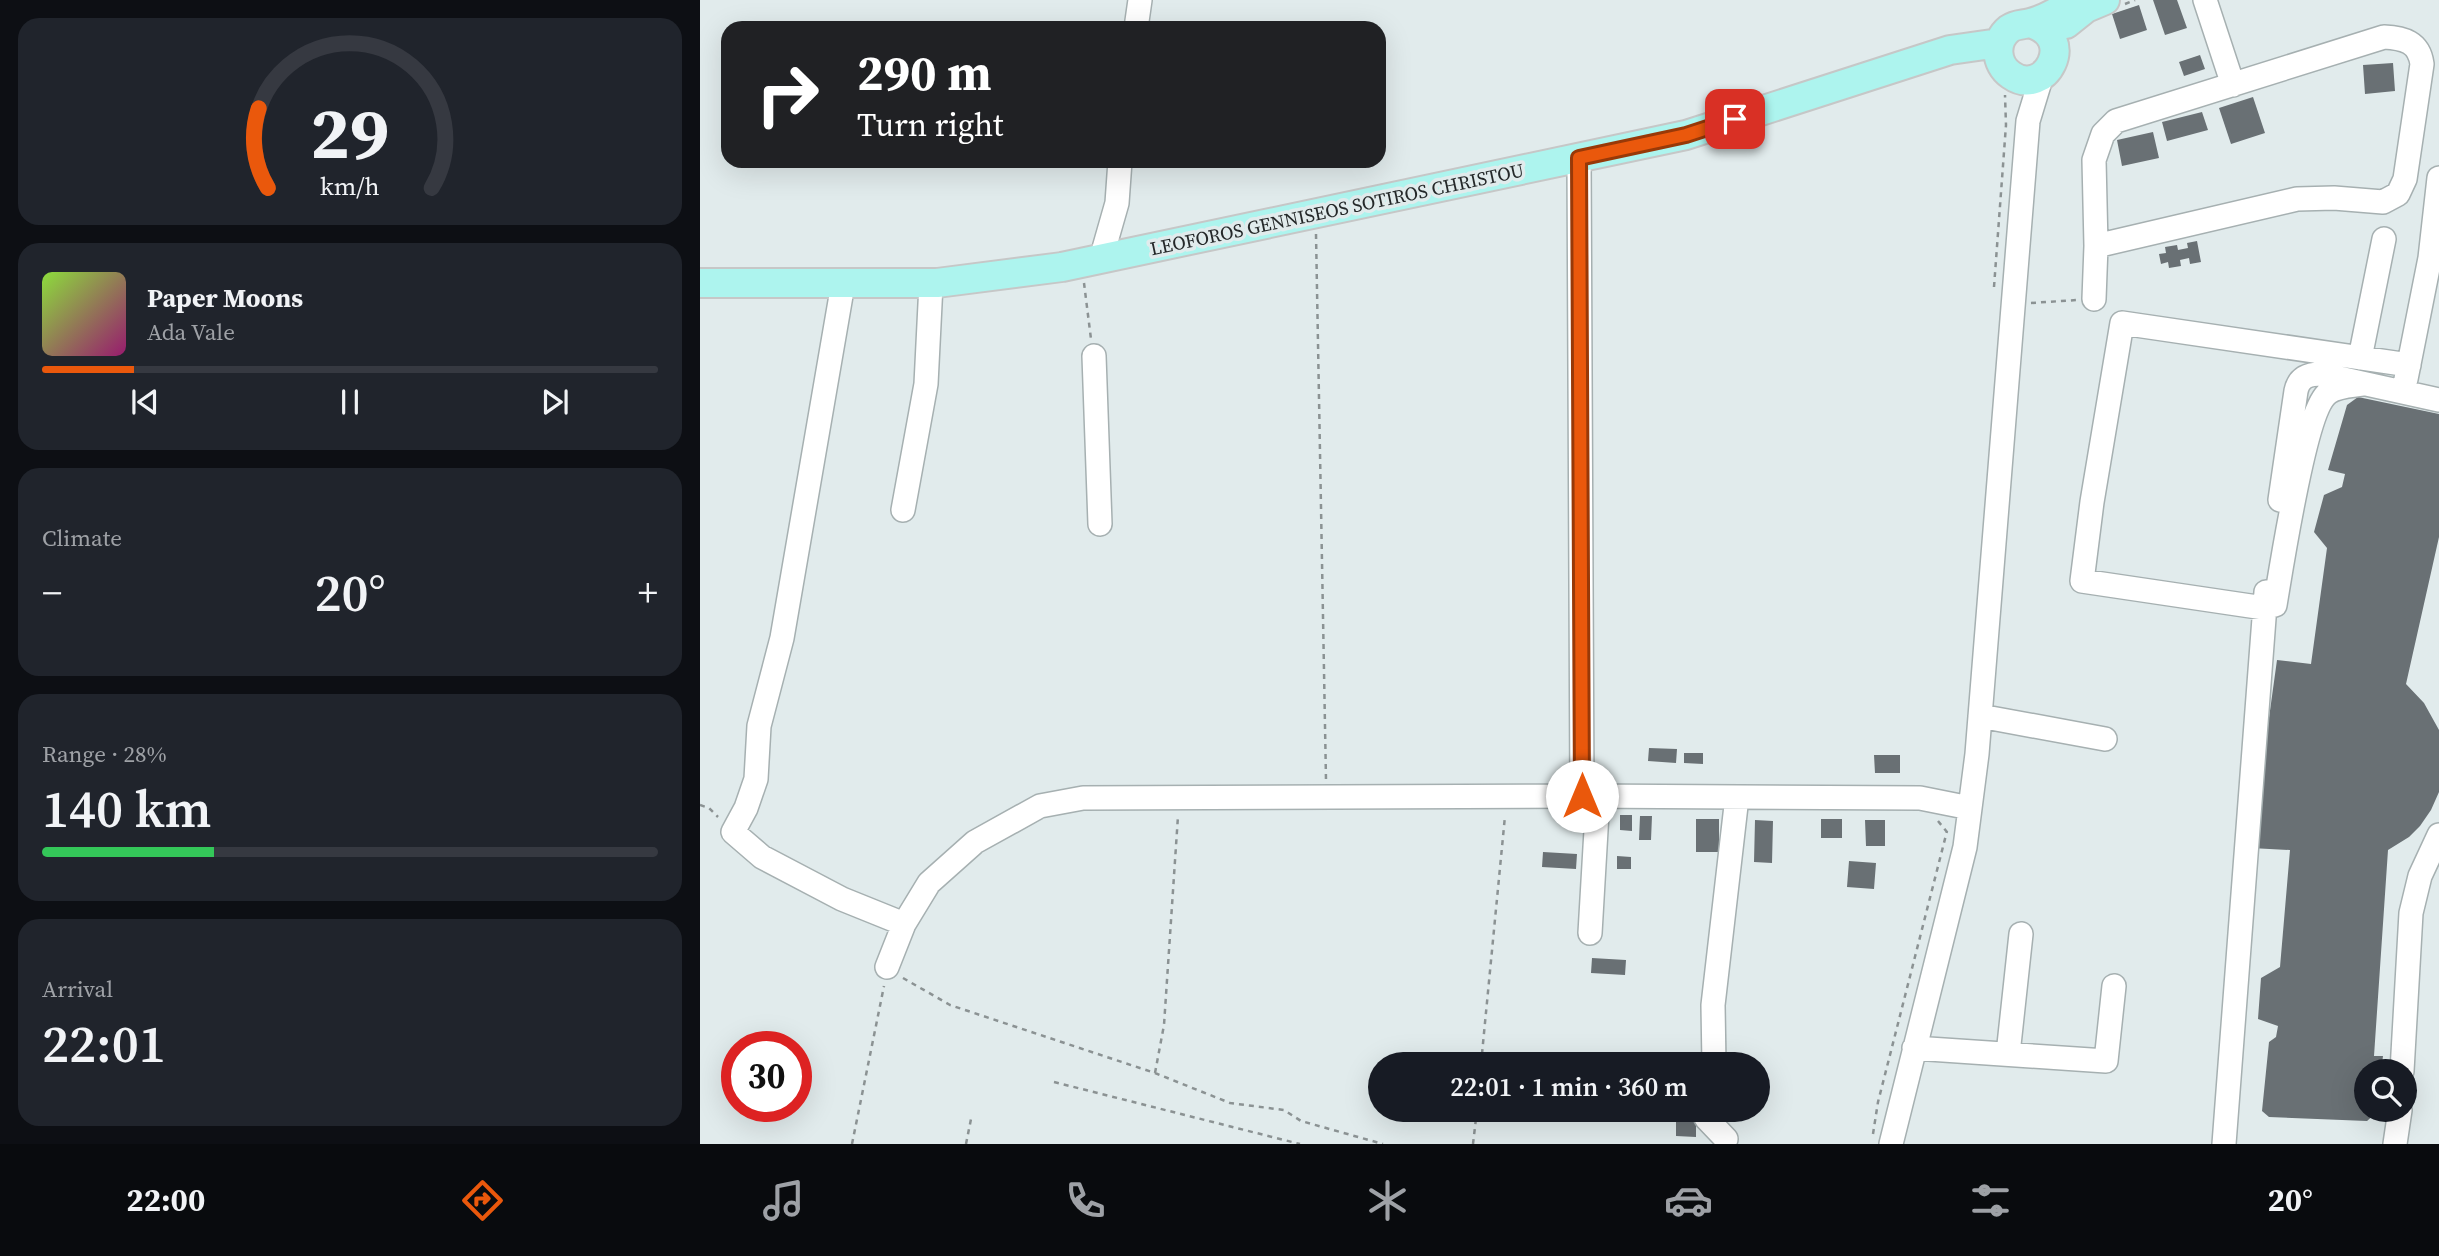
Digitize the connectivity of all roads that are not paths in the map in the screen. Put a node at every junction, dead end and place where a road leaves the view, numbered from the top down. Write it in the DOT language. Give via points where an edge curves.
graph roads {
  1 [pos="1140,0"];
  2 [pos="2078,0"];
  3 [pos="2105,0"];
  4 [pos="2205,0"];
  5 [pos="1137,21"];
  6 [pos="2030,23"];
  7 [pos="2053,41"];
  8 [pos="2012,69"];
  9 [pos="2233,85"];
  10 [pos="1579,158"];
  11 [pos="1120,168"];
  12 [pos="2439,178"];
  13 [pos="2384,239"];
  14 [pos="2096,246"];
  15 [pos="1091,261"];
  16 [pos="700,283"];
  17 [pos="843,284"];
  18 [pos="931,284"];
  19 [pos="2094,299"];
  20 [pos="1094,356"];
  21 [pos="2360,358"];
  22 [pos="2409,365"];
  23 [pos="2404,393"];
  24 [pos="2439,400"];
  25 [pos="903,510"];
  26 [pos="1100,524"];
  27 [pos="2263,608"];
  28 [pos="1980,716"];
  29 [pos="2105,739"];
  30 [pos="1590,796"];
  31 [pos="1737,797"];
  32 [pos="1970,808"];
  33 [pos="2437,843"];
  34 [pos="904,924"];
  35 [pos="1590,933"];
  36 [pos="2021,934"];
  37 [pos="887,967"];
  38 [pos="2114,986"];
  39 [pos="1914,1048"];
  40 [pos="1714,1052"];
  41 [pos="2008,1054"];
  42 [pos="2403,1059"];
  43 [pos="1710,1122"];
  44 [pos="2398,1122"];
  45 [pos="1726,1139"];
  46 [pos="1882,1142"];
  47 [pos="2224,1144"];
  48 [pos="2395,1144"];
  1 -- 5 [label="street"];
  2 -- 6 [label="main road"];
  3 -- 7 [label="main road" via="2065,24"];
  4 -- 9 [label="street"];
  6 -- 7 [label="main road" via="2044,29"];
  6 -- 8 [label="main road" via="2015,25 2002,36"];
  7 -- 8 [label="main road" via="2053,63"];
  8 -- 10 [label="main road, LEOFOROS GENNISEOS SOTIROS CHRISTOU" via="1960,48 1686,135"];
  8 -- 28 [label="street" via="2028,121"];
  9 -- 14 [label="street" via="2116,121 2103,134 2094,160"];
  9 -- 14 [label="street" via="2384,37 2412,43 2422,64 2405,179 2398,194 2383,202 2297,199"];
  10 -- 15 [label="main road, LEOFOROS GENNISEOS SOTIROS CHRISTOU"];
  10 -- 30 [label="street"];
  11 -- 15 [label="street" via="1117,203"];
  12 -- 22 [label="street" via="2430,258"];
  13 -- 21 [label="street"];
  14 -- 19 [label="street"];
  15 -- 18 [label="main road, LEOFOROS GENNISEOS SOTIROS CHRISTOU"];
  16 -- 17 [label="main road, LEOFOROS GENNISEOS SOTIROS CHRISTOU"];
  17 -- 18 [label="main road, LEOFOROS GENNISEOS SOTIROS CHRISTOU"];
  17 -- 34 [label="street" via="782,638 760,726 756,779 733,832 762,857 842,899"];
  18 -- 25 [label="street" via="926,384"];
  20 -- 26 [label="street"];
  21 -- 22 [label="street"];
  21 -- 27 [label="street" via="2125,321 2120,325 2081,581"];
  22 -- 23 [label="street"];
  23 -- 24 [label="street"];
  23 -- 27 [label="street" via="2321,374 2304,377 2297,385"];
  27 -- 47 [label="street"];
  28 -- 29 [label="street"];
  28 -- 32 [label="street"];
  30 -- 31 [label="street"];
  30 -- 34 [label="street" via="1083,798 1040,806 975,842 929,883"];
  30 -- 35 [label="street"];
  31 -- 32 [label="street" via="1920,798"];
  31 -- 40 [label="street" via="1713,1005"];
  32 -- 39 [label="street" via="1965,847"];
  33 -- 42 [label="street" via="2417,884 2411,913"];
  34 -- 37 [label="street"];
  36 -- 41 [label="street"];
  38 -- 41 [label="street" via="2106,1061"];
  39 -- 41 [label="street"];
  39 -- 46 [label="street"];
  43 -- 45 [label="street"];
  44 -- 48 [label="street"];
}
